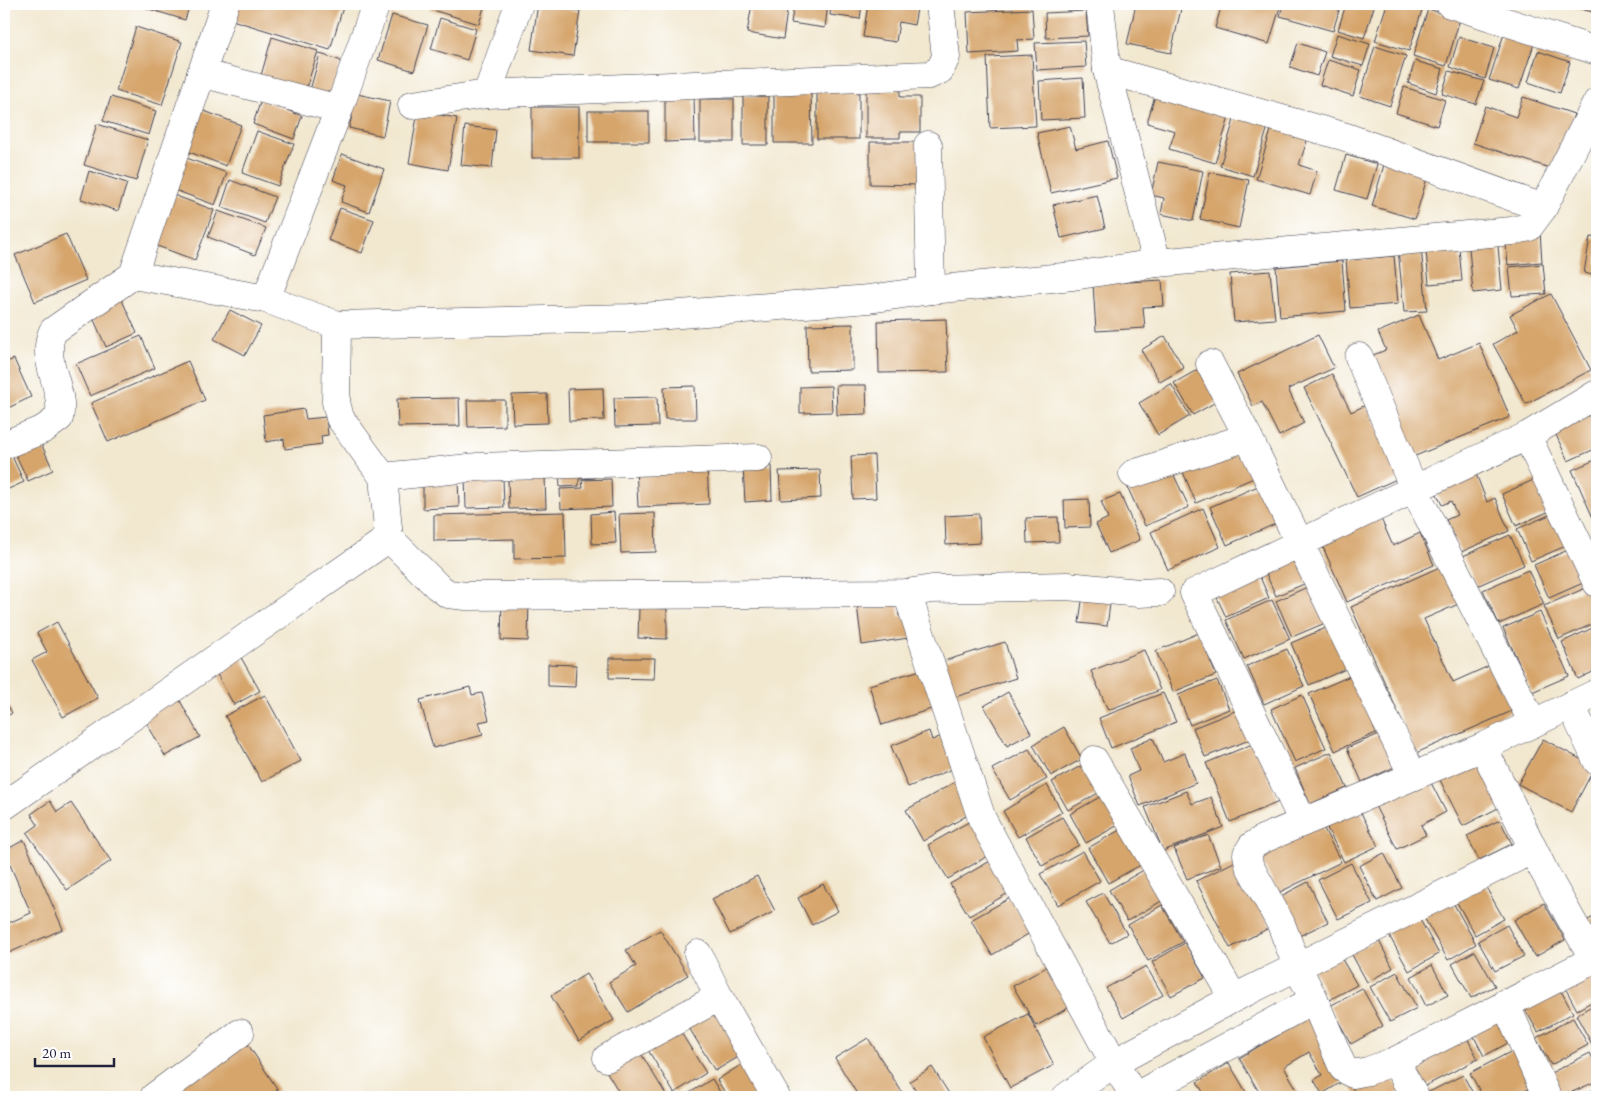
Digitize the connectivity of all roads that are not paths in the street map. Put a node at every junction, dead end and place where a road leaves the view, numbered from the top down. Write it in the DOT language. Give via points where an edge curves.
graph roads {
  1 [pos="225,4"];
  2 [pos="376,4"];
  3 [pos="519,4"];
  4 [pos="940,4"];
  5 [pos="1100,4"];
  6 [pos="1450,4"];
  7 [pos="1597,50"];
  8 [pos="1107,70"];
  9 [pos="202,73"];
  10 [pos="487,94"];
  11 [pos="1597,102"];
  12 [pos="412,105"];
  13 [pos="339,109"];
  14 [pos="928,145"];
  15 [pos="1542,208"];
  16 [pos="1157,263"];
  17 [pos="133,275"];
  18 [pos="931,290"];
  19 [pos="266,299"];
  20 [pos="337,325"];
  21 [pos="1359,357"];
  22 [pos="1210,364"];
  23 [pos="1597,394"];
  24 [pos="1527,436"];
  25 [pos="1248,437"];
  26 [pos="4,445"];
  27 [pos="758,458"];
  28 [pos="1134,474"];
  29 [pos="383,477"];
  30 [pos="1414,490"];
  31 [pos="389,538"];
  32 [pos="1299,543"];
  33 [pos="1597,583"];
  34 [pos="1160,592"];
  35 [pos="907,593"];
  36 [pos="1597,692"];
  37 [pos="1571,705"];
  38 [pos="1533,723"];
  39 [pos="1483,747"];
  40 [pos="1094,760"];
  41 [pos="1597,761"];
  42 [pos="1413,776"];
  43 [pos="4,806"];
  44 [pos="1303,822"];
  45 [pos="1543,870"];
  46 [pos="698,954"];
  47 [pos="1596,959"];
  48 [pos="1297,966"];
  49 [pos="720,997"];
  50 [pos="1234,998"];
  51 [pos="1314,1000"];
  52 [pos="1505,1003"];
  53 [pos="240,1033"];
  54 [pos="608,1058"];
  55 [pos="1395,1061"];
  56 [pos="1114,1063"];
  57 [pos="154,1097"];
  58 [pos="776,1097"];
  59 [pos="1066,1097"];
  60 [pos="1135,1097"];
  61 [pos="1415,1097"];
  62 [pos="1547,1097"];
  1 -- 9 [label="street"];
  2 -- 13 [label="street"];
  3 -- 10 [label="street"];
  4 -- 10 [label="street" via="946,57 940,70 929,75"];
  5 -- 8 [label="street"];
  6 -- 7 [label="street"];
  8 -- 15 [label="street" via="1346,137"];
  8 -- 16 [label="street"];
  9 -- 13 [label="street"];
  9 -- 17 [label="street"];
  10 -- 12 [label="street"];
  11 -- 15 [label="street"];
  13 -- 19 [label="street"];
  14 -- 18 [label="street"];
  15 -- 16 [label="street" via="1529,227 1512,231"];
  16 -- 18 [label="street" via="1073,276"];
  17 -- 19 [label="street"];
  17 -- 26 [label="street" via="53,331 48,340 49,359 62,407 59,418 44,429"];
  18 -- 20 [label="street" via="869,299 630,318"];
  19 -- 20 [label="street"];
  20 -- 29 [label="street" via="336,402 340,418"];
  21 -- 30 [label="street"];
  22 -- 25 [label="street"];
  23 -- 24 [label="street"];
  24 -- 30 [label="street"];
  24 -- 33 [label="street"];
  25 -- 28 [label="street"];
  25 -- 32 [label="street"];
  27 -- 29 [label="street" via="478,467"];
  29 -- 31 [label="street"];
  30 -- 32 [label="street"];
  30 -- 38 [label="street"];
  31 -- 35 [label="street" via="437,586 448,594 466,596"];
  31 -- 43 [label="street"];
  32 -- 42 [label="street"];
  32 -- 44 [label="street" via="1194,593"];
  34 -- 35 [label="street" via="1067,586 932,589"];
  35 -- 56 [label="street" via="982,819"];
  36 -- 37 [label="street"];
  37 -- 38 [label="street"];
  37 -- 41 [label="street"];
  38 -- 39 [label="street"];
  39 -- 42 [label="street"];
  39 -- 45 [label="street"];
  40 -- 50 [label="street"];
  42 -- 44 [label="street"];
  44 -- 48 [label="street" via="1257,842 1247,854 1255,878 1281,924"];
  45 -- 47 [label="street"];
  45 -- 48 [label="street" via="1532,850"];
  46 -- 49 [label="street"];
  47 -- 52 [label="street"];
  48 -- 50 [label="street"];
  48 -- 51 [label="street"];
  49 -- 54 [label="street"];
  49 -- 58 [label="street"];
  50 -- 56 [label="street"];
  51 -- 55 [label="street" via="1343,1068 1353,1074"];
  51 -- 60 [label="street"];
  52 -- 55 [label="street"];
  52 -- 62 [label="street"];
  53 -- 57 [label="street"];
  55 -- 61 [label="street"];
  56 -- 59 [label="street"];
  56 -- 60 [label="street"];
}
